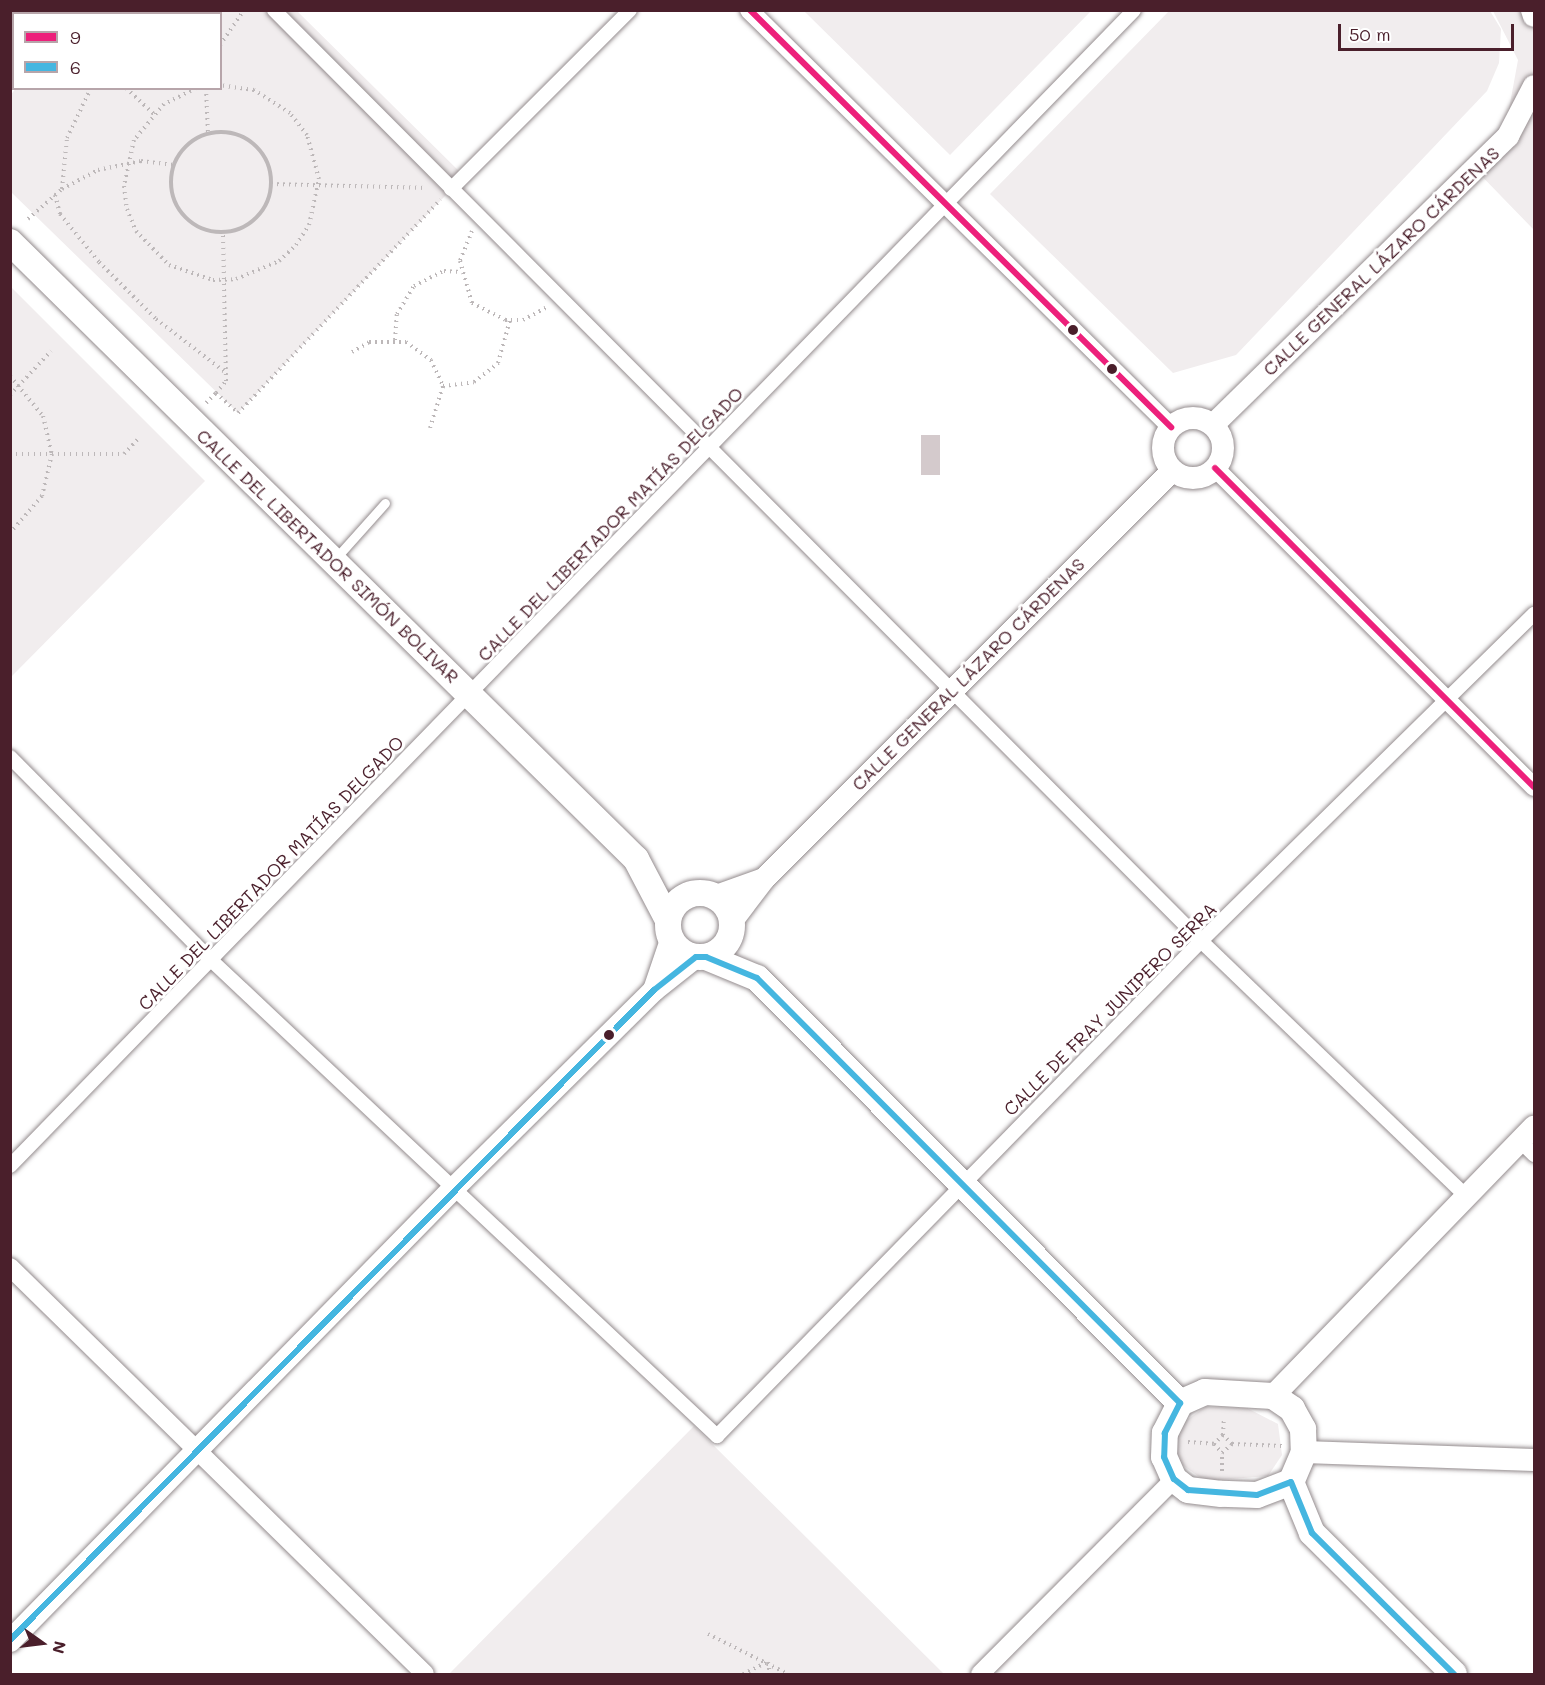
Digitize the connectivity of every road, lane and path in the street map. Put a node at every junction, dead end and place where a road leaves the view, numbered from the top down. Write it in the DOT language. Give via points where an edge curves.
graph roads {
  1 [pos="244,10"];
  2 [pos="274,10"];
  3 [pos="630,10"];
  4 [pos="749,10"];
  5 [pos="1134,10"];
  6 [pos="1532,10"];
  7 [pos="1534,16"];
  8 [pos="222,42"];
  9 [pos="222,85"];
  10 [pos="1534,86"];
  11 [pos="90,90"];
  12 [pos="128,90"];
  13 [pos="193,90"];
  14 [pos="206,90"];
  15 [pos="154,114"];
  16 [pos="208,133"];
  17 [pos="126,162"];
  18 [pos="174,165"];
  19 [pos="271,184"];
  20 [pos="318,185"];
  21 [pos="62,189"];
  22 [pos="451,189"];
  23 [pos="55,195"];
  24 [pos="945,205"];
  25 [pos="28,219"];
  26 [pos="482,219"];
  27 [pos="224,232"];
  28 [pos="11,242"];
  29 [pos="461,272"];
  30 [pos="225,280"];
  31 [pos="559,297"];
  32 [pos="510,320"];
  33 [pos="395,340"];
  34 [pos="51,351"];
  35 [pos="352,352"];
  36 [pos="226,373"];
  37 [pos="10,376"];
  38 [pos="21,384"];
  39 [pos="443,386"];
  40 [pos="216,393"];
  41 [pos="10,395"];
  42 [pos="189,420"];
  43 [pos="1213,425"];
  44 [pos="1171,427"];
  45 [pos="430,428"];
  46 [pos="139,438"];
  47 [pos="710,448"];
  48 [pos="10,454"];
  49 [pos="52,454"];
  50 [pos="1215,468"];
  51 [pos="1173,470"];
  52 [pos="385,503"];
  53 [pos="10,533"];
  54 [pos="333,560"];
  55 [pos="1534,614"];
  56 [pos="950,690"];
  57 [pos="469,695"];
  58 [pos="1447,702"];
  59 [pos="10,758"];
  60 [pos="1534,788"];
  61 [pos="645,870"];
  62 [pos="765,879"];
  63 [pos="706,894"];
  64 [pos="732,925"];
  65 [pos="670,930"];
  66 [pos="1201,941"];
  67 [pos="701,957"];
  68 [pos="211,960"];
  69 [pos="749,973"];
  70 [pos="654,990"];
  71 [pos="1530,1141"];
  72 [pos="10,1166"];
  73 [pos="963,1184"];
  74 [pos="452,1190"];
  75 [pos="1465,1195"];
  76 [pos="10,1267"];
  77 [pos="1273,1396"];
  78 [pos="1180,1403"];
  79 [pos="1224,1408"];
  80 [pos="1223,1435"];
  81 [pos="1175,1442"];
  82 [pos="1214,1444"];
  83 [pos="1232,1444"];
  84 [pos="199,1449"];
  85 [pos="1293,1449"];
  86 [pos="1222,1453"];
  87 [pos="1534,1460"];
  88 [pos="1174,1479"];
  89 [pos="1221,1481"];
  90 [pos="1291,1482"];
  91 [pos="708,1634"];
  92 [pos="10,1641"];
  93 [pos="768,1662"];
  94 [pos="425,1674"];
  95 [pos="743,1674"];
  96 [pos="770,1674"];
  97 [pos="788,1674"];
  98 [pos="980,1674"];
  99 [pos="1454,1674"];
  1 -- 8 [label="path"];
  2 -- 22 [label="street"];
  3 -- 22 [label="street"];
  4 -- 24 [label="street"];
  5 -- 24 [label="street, CALLE DEL LIBERTADOR MATÍAS DELGADO"];
  6 -- 7 [label="street"];
  9 -- 20 [label="path" via="254,90 292,116 316,156"];
  10 -- 43 [label="street, CALLE GENERAL LÁZARO CÁRDENAS" via="1508,136"];
  11 -- 21 [label="path" via="67,138"];
  12 -- 15 [label="path"];
  13 -- 15 [label="path"];
  14 -- 16 [label="path"];
  15 -- 17 [label="path" via="134,140"];
  16 -- 18 [label="path" via="186,144"];
  16 -- 19 [label="path" via="234,133 250,140 262,152"];
  17 -- 18 [label="path"];
  17 -- 21 [label="path"];
  17 -- 30 [label="path" via="127,209 150,250 190,275"];
  18 -- 27 [label="path" via="171,191 177,207 201,228"];
  19 -- 20 [label="path"];
  19 -- 27 [label="path" via="260,214"];
  20 -- 22 [label="path"];
  20 -- 30 [label="path" via="309,225 296,245 259,273"];
  21 -- 23 [label="path"];
  22 -- 26 [label="street"];
  22 -- 40 [label="path" via="238,413"];
  23 -- 25 [label="path"];
  23 -- 36 [label="path" via="60,214 99,262 156,319"];
  24 -- 44 [label="street"];
  24 -- 47 [label="street, CALLE DEL LIBERTADOR MATÍAS DELGADO"];
  26 -- 29 [label="path" via="464,246"];
  26 -- 31 [label="street"];
  27 -- 30 [label="path"];
  28 -- 42 [label="main road, CALLE DEL LIBERTADOR SIMÓN BOLIVAR"];
  29 -- 32 [label="path" via="472,303"];
  29 -- 33 [label="path" via="444,271 414,286 397,314"];
  30 -- 36 [label="path"];
  31 -- 32 [label="path" via="538,315"];
  31 -- 47 [label="street"];
  32 -- 39 [label="path" via="498,363 474,382"];
  33 -- 35 [label="path" via="369,342"];
  33 -- 39 [label="path" via="419,347"];
  34 -- 38 [label="path"];
  36 -- 40 [label="path"];
  37 -- 38 [label="path"];
  38 -- 41 [label="path"];
  38 -- 49 [label="path" via="44,416"];
  39 -- 45 [label="path"];
  40 -- 42 [label="path"];
  42 -- 54 [label="main road, CALLE DEL LIBERTADOR SIMÓN BOLIVAR"];
  43 -- 44 [label="street" via="1196,417"];
  43 -- 50 [label="street" via="1222,441"];
  44 -- 51 [label="street" via="1163,444"];
  46 -- 49 [label="path" via="124,454"];
  47 -- 56 [label="street"];
  47 -- 57 [label="street, CALLE DEL LIBERTADOR MATÍAS DELGADO"];
  48 -- 49 [label="path"];
  49 -- 53 [label="path" via="42,496"];
  50 -- 51 [label="street" via="1199,477"];
  50 -- 58 [label="street"];
  51 -- 56 [label="street, CALLE GENERAL LÁZARO CÁRDENAS"];
  52 -- 54 [label="lane"];
  54 -- 57 [label="main road, CALLE DEL LIBERTADOR SIMÓN BOLIVAR"];
  55 -- 58 [label="street, CALLE DE FRAY JUNIPERO SERRA"];
  56 -- 62 [label="street, CALLE GENERAL LÁZARO CÁRDENAS"];
  56 -- 66 [label="street"];
  57 -- 61 [label="main road, CALLE DEL LIBERTADOR SIMÓN BOLIVAR"];
  57 -- 68 [label="street, CALLE DEL LIBERTADOR MATÍAS DELGADO"];
  58 -- 60 [label="street"];
  58 -- 66 [label="street, CALLE DE FRAY JUNIPERO SERRA"];
  59 -- 68 [label="street"];
  61 -- 63 [label="main road, CALLE DEL LIBERTADOR SIMÓN BOLIVAR"];
  61 -- 65 [label="main road, CALLE DEL LIBERTADOR SIMÓN BOLIVAR"];
  62 -- 63 [label="street, CALLE GENERAL LÁZARO CÁRDENAS"];
  62 -- 64 [label="street, CALLE GENERAL LÁZARO CÁRDENAS"];
  63 -- 64 [label="main road"];
  63 -- 65 [label="main road" via="677,902"];
  64 -- 67 [label="main road" via="723,947"];
  64 -- 69 [label="main road"];
  65 -- 67 [label="main road"];
  65 -- 70 [label="street"];
  66 -- 73 [label="street, CALLE DE FRAY JUNIPERO SERRA"];
  66 -- 75 [label="street"];
  67 -- 69 [label="main road"];
  67 -- 70 [label="street"];
  68 -- 72 [label="street, CALLE DEL LIBERTADOR MATÍAS DELGADO"];
  68 -- 74 [label="street"];
  69 -- 73 [label="main road"];
  70 -- 74 [label="street"];
  71 -- 75 [label="street"];
  73 -- 74 [label="street, CALLE DE FRAY JUNIPERO SERRA" via="717,1436"];
  73 -- 78 [label="main road"];
  74 -- 84 [label="street"];
  75 -- 77 [label="street"];
  76 -- 84 [label="street"];
  77 -- 78 [label="main road" via="1205,1392"];
  77 -- 85 [label="main road" via="1292,1409 1303,1429"];
  78 -- 88 [label="main road" via="1165,1433 1164,1456"];
  79 -- 80 [label="path"];
  80 -- 82 [label="path"];
  80 -- 83 [label="path"];
  81 -- 82 [label="path"];
  82 -- 86 [label="path"];
  83 -- 85 [label="path"];
  83 -- 86 [label="path"];
  84 -- 92 [label="street"];
  84 -- 94 [label="street"];
  85 -- 87 [label="street"];
  85 -- 90 [label="main road"];
  86 -- 89 [label="path"];
  88 -- 90 [label="main road" via="1188,1490 1257,1495"];
  88 -- 98 [label="street"];
  90 -- 99 [label="main road" via="1312,1533"];
  91 -- 93 [label="path"];
  93 -- 95 [label="path"];
  93 -- 96 [label="path"];
  93 -- 97 [label="path"];
}
